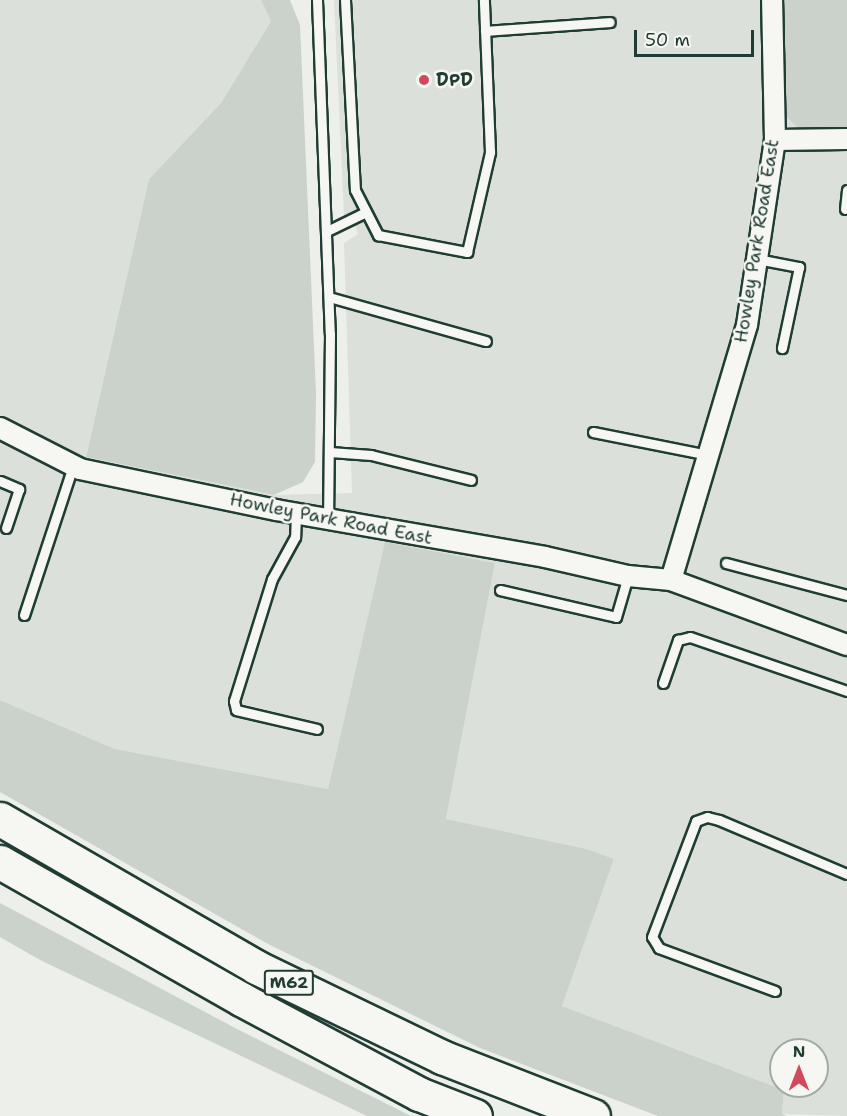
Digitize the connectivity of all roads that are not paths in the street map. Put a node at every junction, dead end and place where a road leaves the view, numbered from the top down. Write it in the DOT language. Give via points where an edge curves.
graph roads {
  1 [pos="317,0"];
  2 [pos="345,0"];
  3 [pos="484,0"];
  4 [pos="772,0"];
  5 [pos="610,22"];
  6 [pos="485,31"];
  7 [pos="847,139"];
  8 [pos="775,140"];
  9 [pos="847,190"];
  10 [pos="845,209"];
  11 [pos="366,212"];
  12 [pos="327,231"];
  13 [pos="757,259"];
  14 [pos="329,297"];
  15 [pos="486,341"];
  16 [pos="782,348"];
  17 [pos="0,428"];
  18 [pos="592,432"];
  19 [pos="330,452"];
  20 [pos="708,455"];
  21 [pos="73,466"];
  22 [pos="471,480"];
  23 [pos="0,481"];
  24 [pos="296,513"];
  25 [pos="328,517"];
  26 [pos="6,528"];
  27 [pos="726,563"];
  28 [pos="628,576"];
  29 [pos="671,580"];
  30 [pos="500,590"];
  31 [pos="847,595"];
  32 [pos="24,615"];
  33 [pos="847,645"];
  34 [pos="663,683"];
  35 [pos="847,692"];
  36 [pos="317,729"];
  37 [pos="0,819"];
  38 [pos="0,862"];
  39 [pos="847,874"];
  40 [pos="775,991"];
  41 [pos="475,1116"];
  42 [pos="593,1116"];
  1 -- 12 [label="lane"];
  2 -- 11 [label="lane" via="355,190"];
  3 -- 6 [label="lane"];
  4 -- 8 [label="street, Howley Park Road East"];
  5 -- 6 [label="lane"];
  6 -- 11 [label="lane" via="490,152 467,252 378,235"];
  7 -- 8 [label="street"];
  8 -- 13 [label="street, Howley Park Road East"];
  9 -- 10 [label="lane"];
  11 -- 12 [label="lane"];
  12 -- 14 [label="lane"];
  13 -- 16 [label="lane" via="798,264"];
  13 -- 20 [label="street, Howley Park Road East" via="747,325"];
  14 -- 15 [label="lane"];
  14 -- 19 [label="lane"];
  17 -- 21 [label="street, Howley Park Road East"];
  18 -- 20 [label="lane"];
  19 -- 22 [label="lane" via="371,454"];
  19 -- 25 [label="lane"];
  20 -- 29 [label="street, Howley Park Road East"];
  21 -- 24 [label="street, Howley Park Road East"];
  21 -- 32 [label="lane"];
  23 -- 26 [label="lane" via="19,489"];
  24 -- 25 [label="street, Howley Park Road East"];
  24 -- 36 [label="lane" via="295,537 272,579 234,700 236,710"];
  25 -- 28 [label="street, Howley Park Road East"];
  27 -- 31 [label="lane"];
  28 -- 29 [label="street, Howley Park Road East"];
  28 -- 30 [label="lane" via="616,617"];
  29 -- 33 [label="street, Howley Park Road East"];
  34 -- 35 [label="lane" via="678,640 690,638"];
  37 -- 42 [label="highway, M62" via="256,967 442,1058"];
  38 -- 41 [label="highway, M62" via="241,999 419,1094"];
  39 -- 40 [label="lane" via="718,820 707,817 696,821 652,937 659,948"];
}
